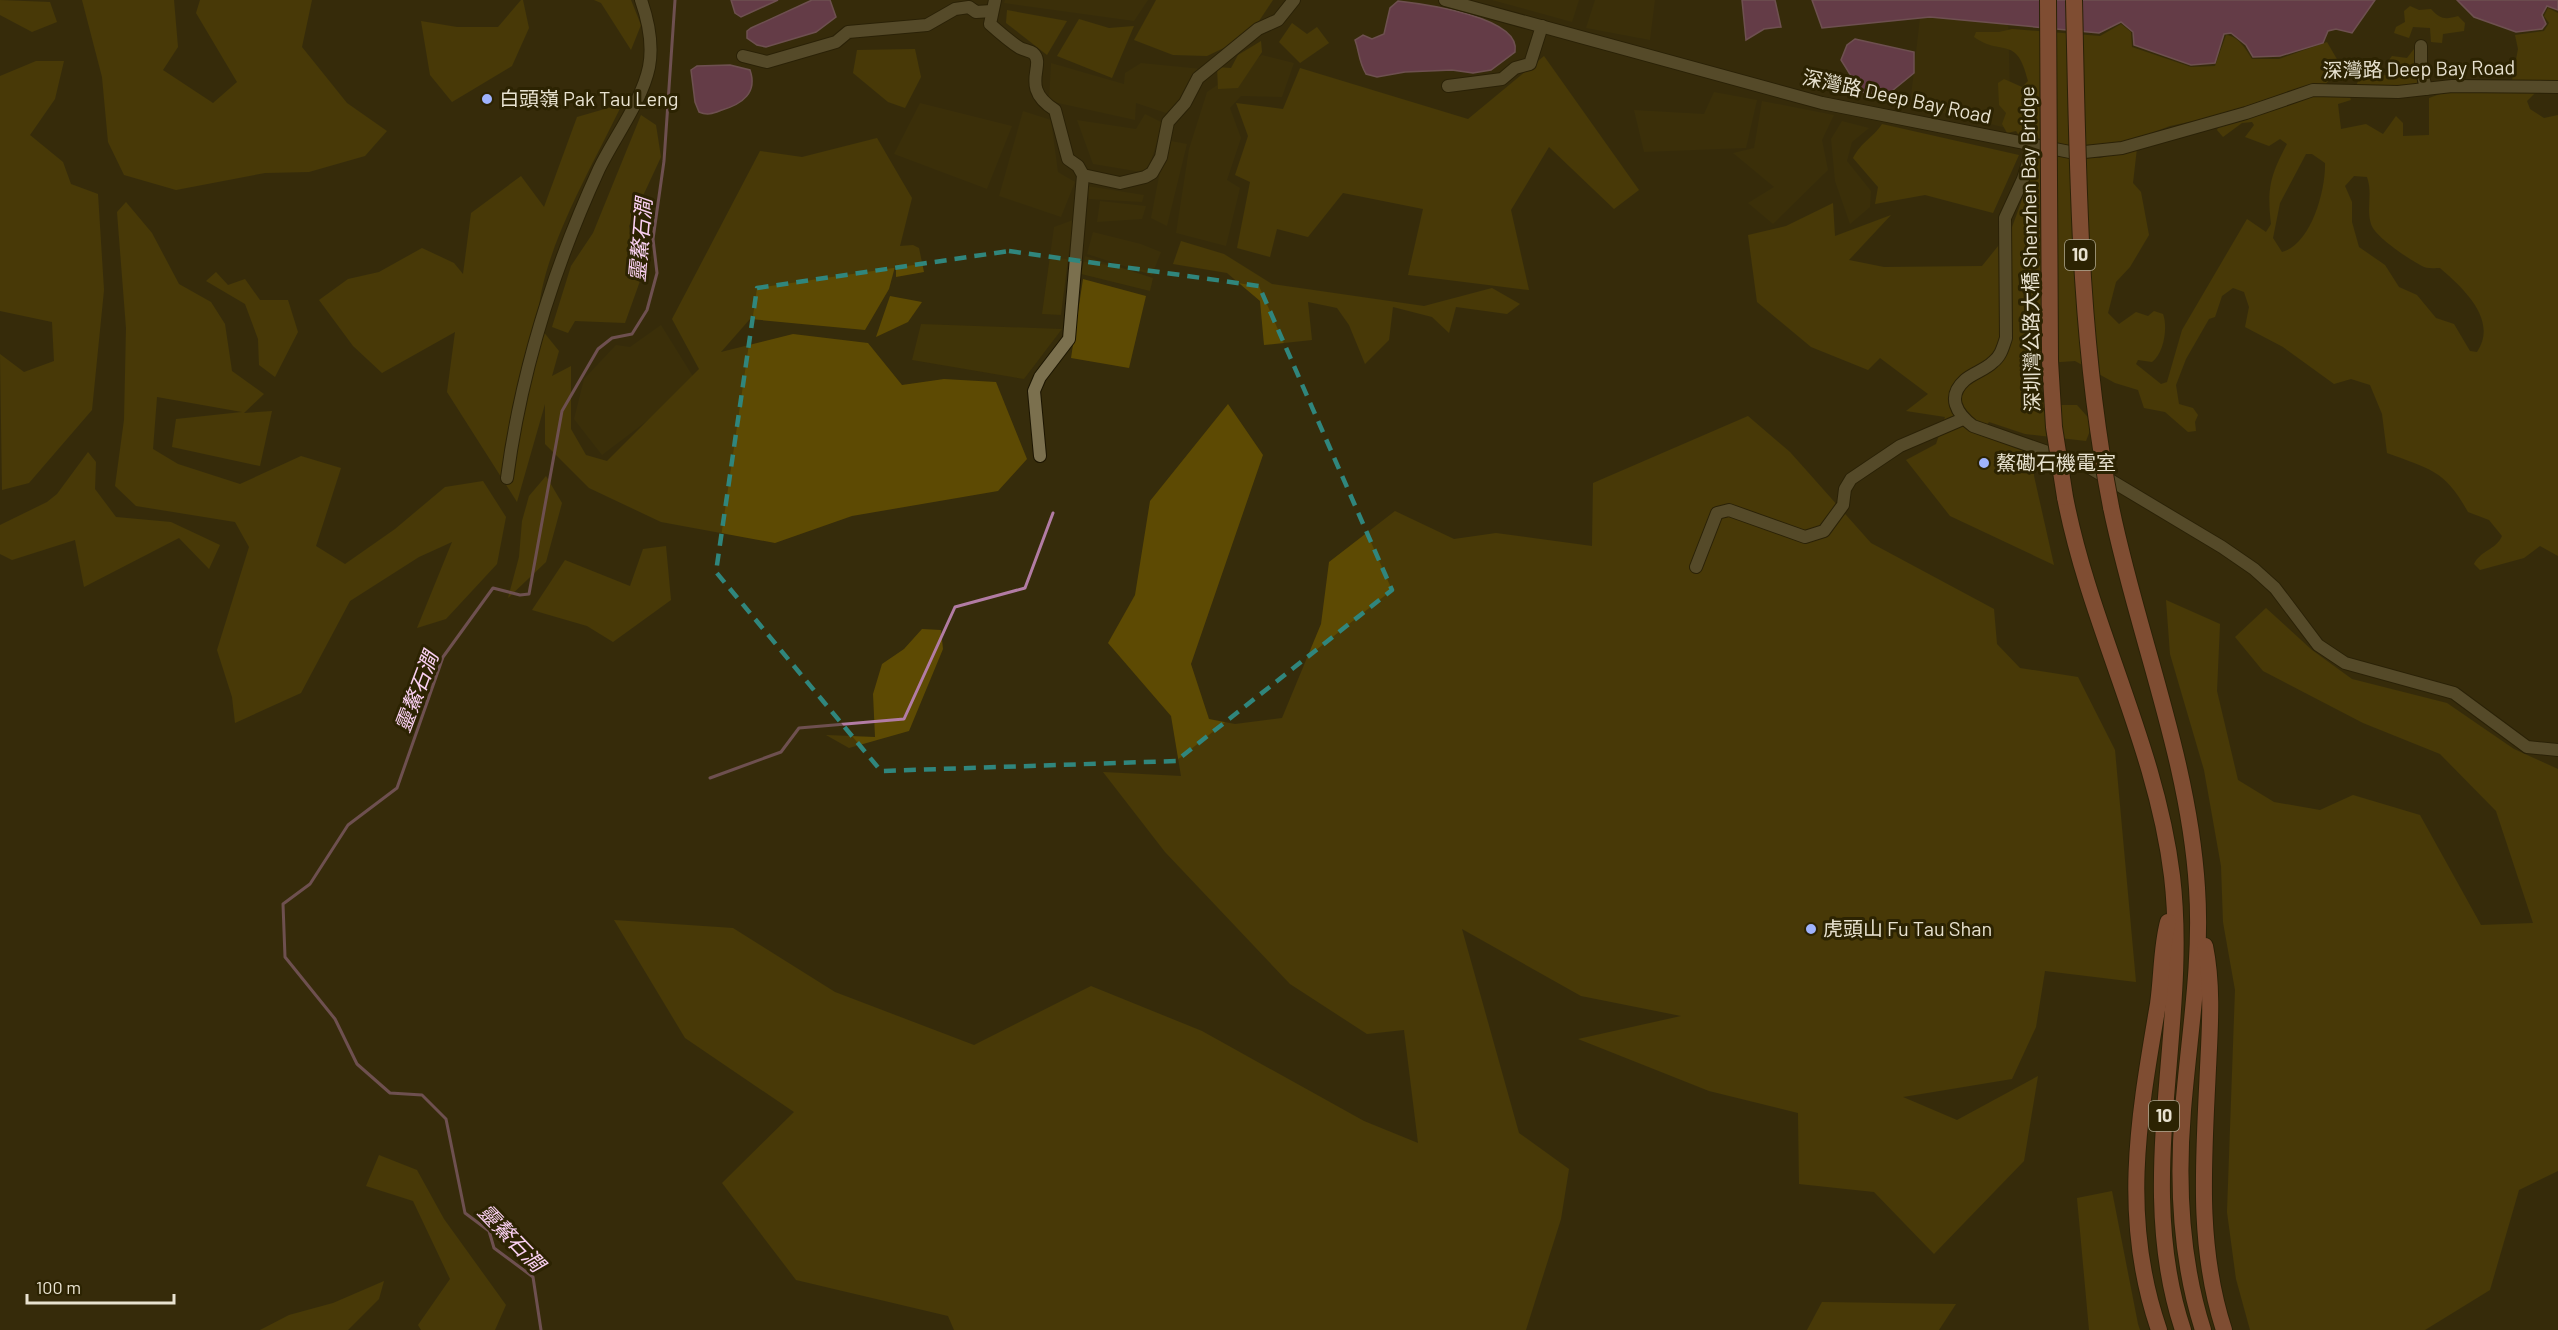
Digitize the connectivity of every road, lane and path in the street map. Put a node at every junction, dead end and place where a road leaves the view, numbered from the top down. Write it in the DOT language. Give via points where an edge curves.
graph roads {
  1 [pos="641,0"];
  2 [pos="1294,0"];
  3 [pos="1445,0"];
  4 [pos="2048,0"];
  5 [pos="2074,0"];
  6 [pos="994,6"];
  7 [pos="1542,26"];
  8 [pos="2421,46"];
  9 [pos="743,56"];
  10 [pos="1448,86"];
  11 [pos="2558,87"];
  12 [pos="2426,89"];
  13 [pos="2033,146"];
  14 [pos="1083,175"];
  15 [pos="1963,419"];
  16 [pos="1040,456"];
  17 [pos="507,478"];
  18 [pos="1696,567"];
  19 [pos="2558,750"];
  20 [pos="2174,901"];
  21 [pos="2198,909"];
  22 [pos="2158,1330"];
  23 [pos="2183,1330"];
  24 [pos="2203,1330"];
  25 [pos="2224,1330"];
  1 -- 17 [label="street" via="651,47 649,68 600,169 566,252 525,376"];
  2 -- 14 [label="street" via="1278,20 1258,29 1198,78 1185,104 1168,122 1161,157 1152,173 1120,183"];
  3 -- 7 [label="street, 深灣路 Deep Bay Road"];
  4 -- 20 [label="highway, 深圳灣公路大橋 Shenzhen Bay Bridge / 10, bridge" via="2049,361 2054,427 2065,497 2084,575 2153,781 2166,833"];
  5 -- 21 [label="highway, 10, bridge" via="2082,287 2096,421 2111,507 2184,792"];
  6 -- 9 [label="street" via="976,12 969,7 955,9 927,26 848,32 836,42 767,62"];
  6 -- 14 [label="street" via="990,24 1006,39 1034,53 1036,93 1055,110 1068,159"];
  7 -- 10 [label="street" via="1530,64 1515,68 1502,79"];
  7 -- 13 [label="street, 深灣路 Deep Bay Road" via="1822,103"];
  8 -- 12 [label="street"];
  11 -- 12 [label="street, 深灣路 Deep Bay Road"];
  12 -- 13 [label="street, 深灣路 Deep Bay Road" via="2313,90 2203,126 2102,152 2075,153"];
  13 -- 15 [label="street" via="2004,225 2006,338 1994,362 1964,381 1955,398 1956,410"];
  14 -- 16 [label="street" via="1069,339 1034,391"];
  15 -- 18 [label="street" via="1900,446 1851,479 1845,489 1844,505 1824,531 1804,537 1729,510 1717,513"];
  15 -- 19 [label="street" via="1973,426 2085,465 2222,547 2275,588 2318,645 2345,663 2454,693 2527,747"];
  20 -- 22 [label="highway" via="2165,934 2136,1159 2137,1217"];
  20 -- 23 [label="highway, 10" via="2176,945 2162,1188 2168,1268"];
  21 -- 24 [label="highway, 10" via="2180,1191 2187,1266"];
  21 -- 25 [label="highway" via="2210,992 2203,1214 2208,1264"];
}
